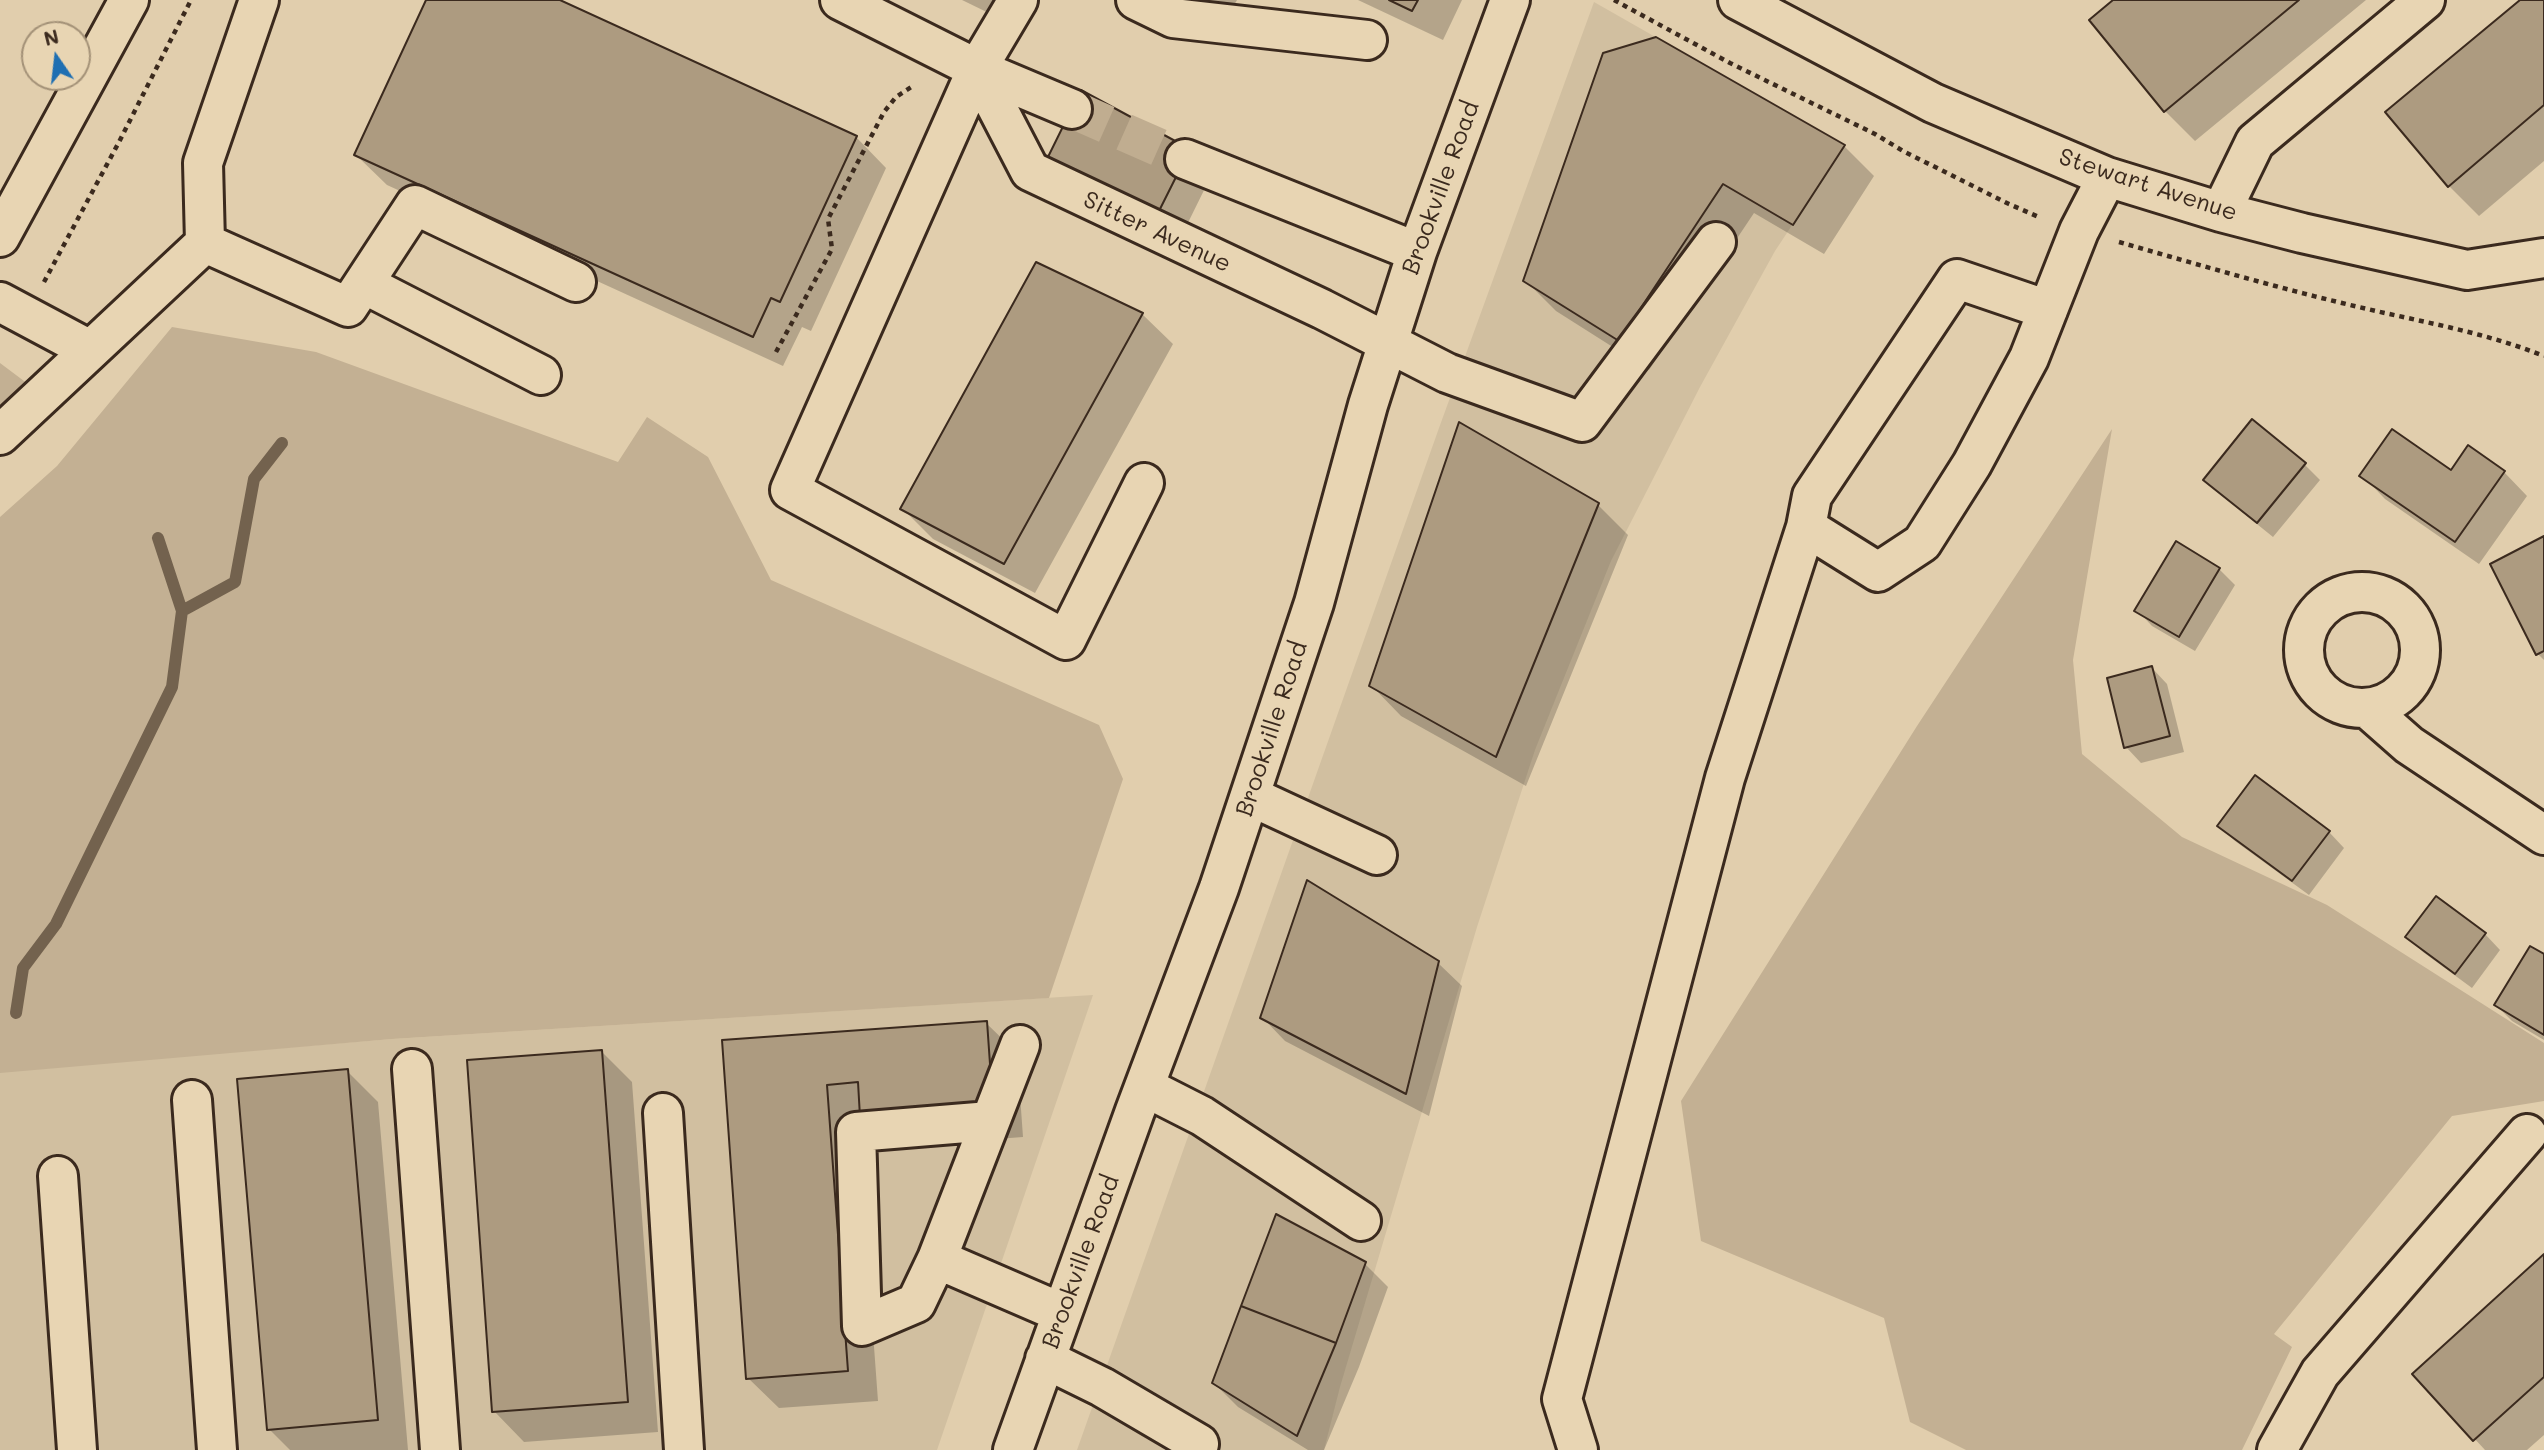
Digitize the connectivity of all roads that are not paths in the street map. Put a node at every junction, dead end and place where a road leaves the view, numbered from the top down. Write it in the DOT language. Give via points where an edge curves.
graph roads {
  1 [pos="129,0"];
  2 [pos="258,0"];
  3 [pos="840,0"];
  4 [pos="1017,0"];
  5 [pos="1136,0"];
  6 [pos="1510,0"];
  7 [pos="1738,0"];
  8 [pos="2425,0"];
  9 [pos="1367,40"];
  10 [pos="977,69"];
  11 [pos="1072,108"];
  12 [pos="1185,159"];
  13 [pos="2107,177"];
  14 [pos="2221,212"];
  15 [pos="0,237"];
  16 [pos="1716,242"];
  17 [pos="205,243"];
  18 [pos="1417,251"];
  19 [pos="2544,258"];
  20 [pos="576,282"];
  21 [pos="364,284"];
  22 [pos="0,302"];
  23 [pos="2048,310"];
  24 [pos="1387,344"];
  25 [pos="90,350"];
  26 [pos="541,375"];
  27 [pos="0,435"];
  28 [pos="1144,483"];
  29 [pos="1805,527"];
  30 [pos="2367,708"];
  31 [pos="1250,796"];
  32 [pos="2544,835"];
  33 [pos="1377,855"];
  34 [pos="1020,1045"];
  35 [pos="412,1069"];
  36 [pos="1145,1087"];
  37 [pos="192,1100"];
  38 [pos="663,1113"];
  39 [pos="990,1121"];
  40 [pos="2527,1134"];
  41 [pos="58,1177"];
  42 [pos="1362,1221"];
  43 [pos="937,1259"];
  44 [pos="1062,1313"];
  45 [pos="1045,1359"];
  46 [pos="1199,1444"];
  47 [pos="77,1450"];
  48 [pos="217,1450"];
  49 [pos="440,1450"];
  50 [pos="684,1450"];
  51 [pos="1013,1450"];
  52 [pos="1578,1450"];
  53 [pos="2277,1450"];
  1 -- 15 [label="street"];
  2 -- 17 [label="street" via="203,163"];
  3 -- 10 [label="street"];
  4 -- 10 [label="street"];
  5 -- 9 [label="street" via="1173,18"];
  6 -- 18 [label="street, Brookville Road"];
  7 -- 13 [label="street, Stewart Avenue" via="1933,103"];
  8 -- 14 [label="street" via="2255,142"];
  10 -- 11 [label="street"];
  10 -- 24 [label="street, Sitter Avenue" via="1030,171"];
  10 -- 28 [label="street" via="790,490 1066,640"];
  12 -- 18 [label="street"];
  13 -- 14 [label="street, Stewart Avenue"];
  13 -- 23 [label="street"];
  14 -- 19 [label="street, Stewart Avenue" via="2467,270"];
  16 -- 24 [label="street, Sitter Avenue" via="1582,422 1447,373"];
  17 -- 21 [label="street" via="348,307"];
  17 -- 25 [label="street"];
  18 -- 24 [label="street, Brookville Road"];
  20 -- 21 [label="street" via="415,205"];
  21 -- 26 [label="street"];
  22 -- 25 [label="street"];
  23 -- 29 [label="street" via="1957,279 1812,496"];
  23 -- 29 [label="street" via="2023,370 1922,544 1878,572"];
  24 -- 31 [label="street, Brookville Road" via="1314,603"];
  25 -- 27 [label="street"];
  29 -- 52 [label="street" via="1725,778 1562,1399"];
  30 -- 32 [label="street" via="2409,745"];
  31 -- 33 [label="street"];
  31 -- 36 [label="street, Brookville Road"];
  34 -- 39 [label="street"];
  35 -- 49 [label="street"];
  36 -- 42 [label="street" via="1202,1116"];
  36 -- 44 [label="street, Brookville Road"];
  37 -- 48 [label="street"];
  38 -- 50 [label="street"];
  39 -- 43 [label="street"];
  39 -- 43 [label="street" via="856,1132 862,1326 916,1303"];
  40 -- 53 [label="street" via="2320,1373"];
  41 -- 47 [label="street"];
  43 -- 44 [label="street"];
  44 -- 45 [label="street, Brookville Road"];
  45 -- 46 [label="street"];
  45 -- 51 [label="street, Brookville Road"];
}
